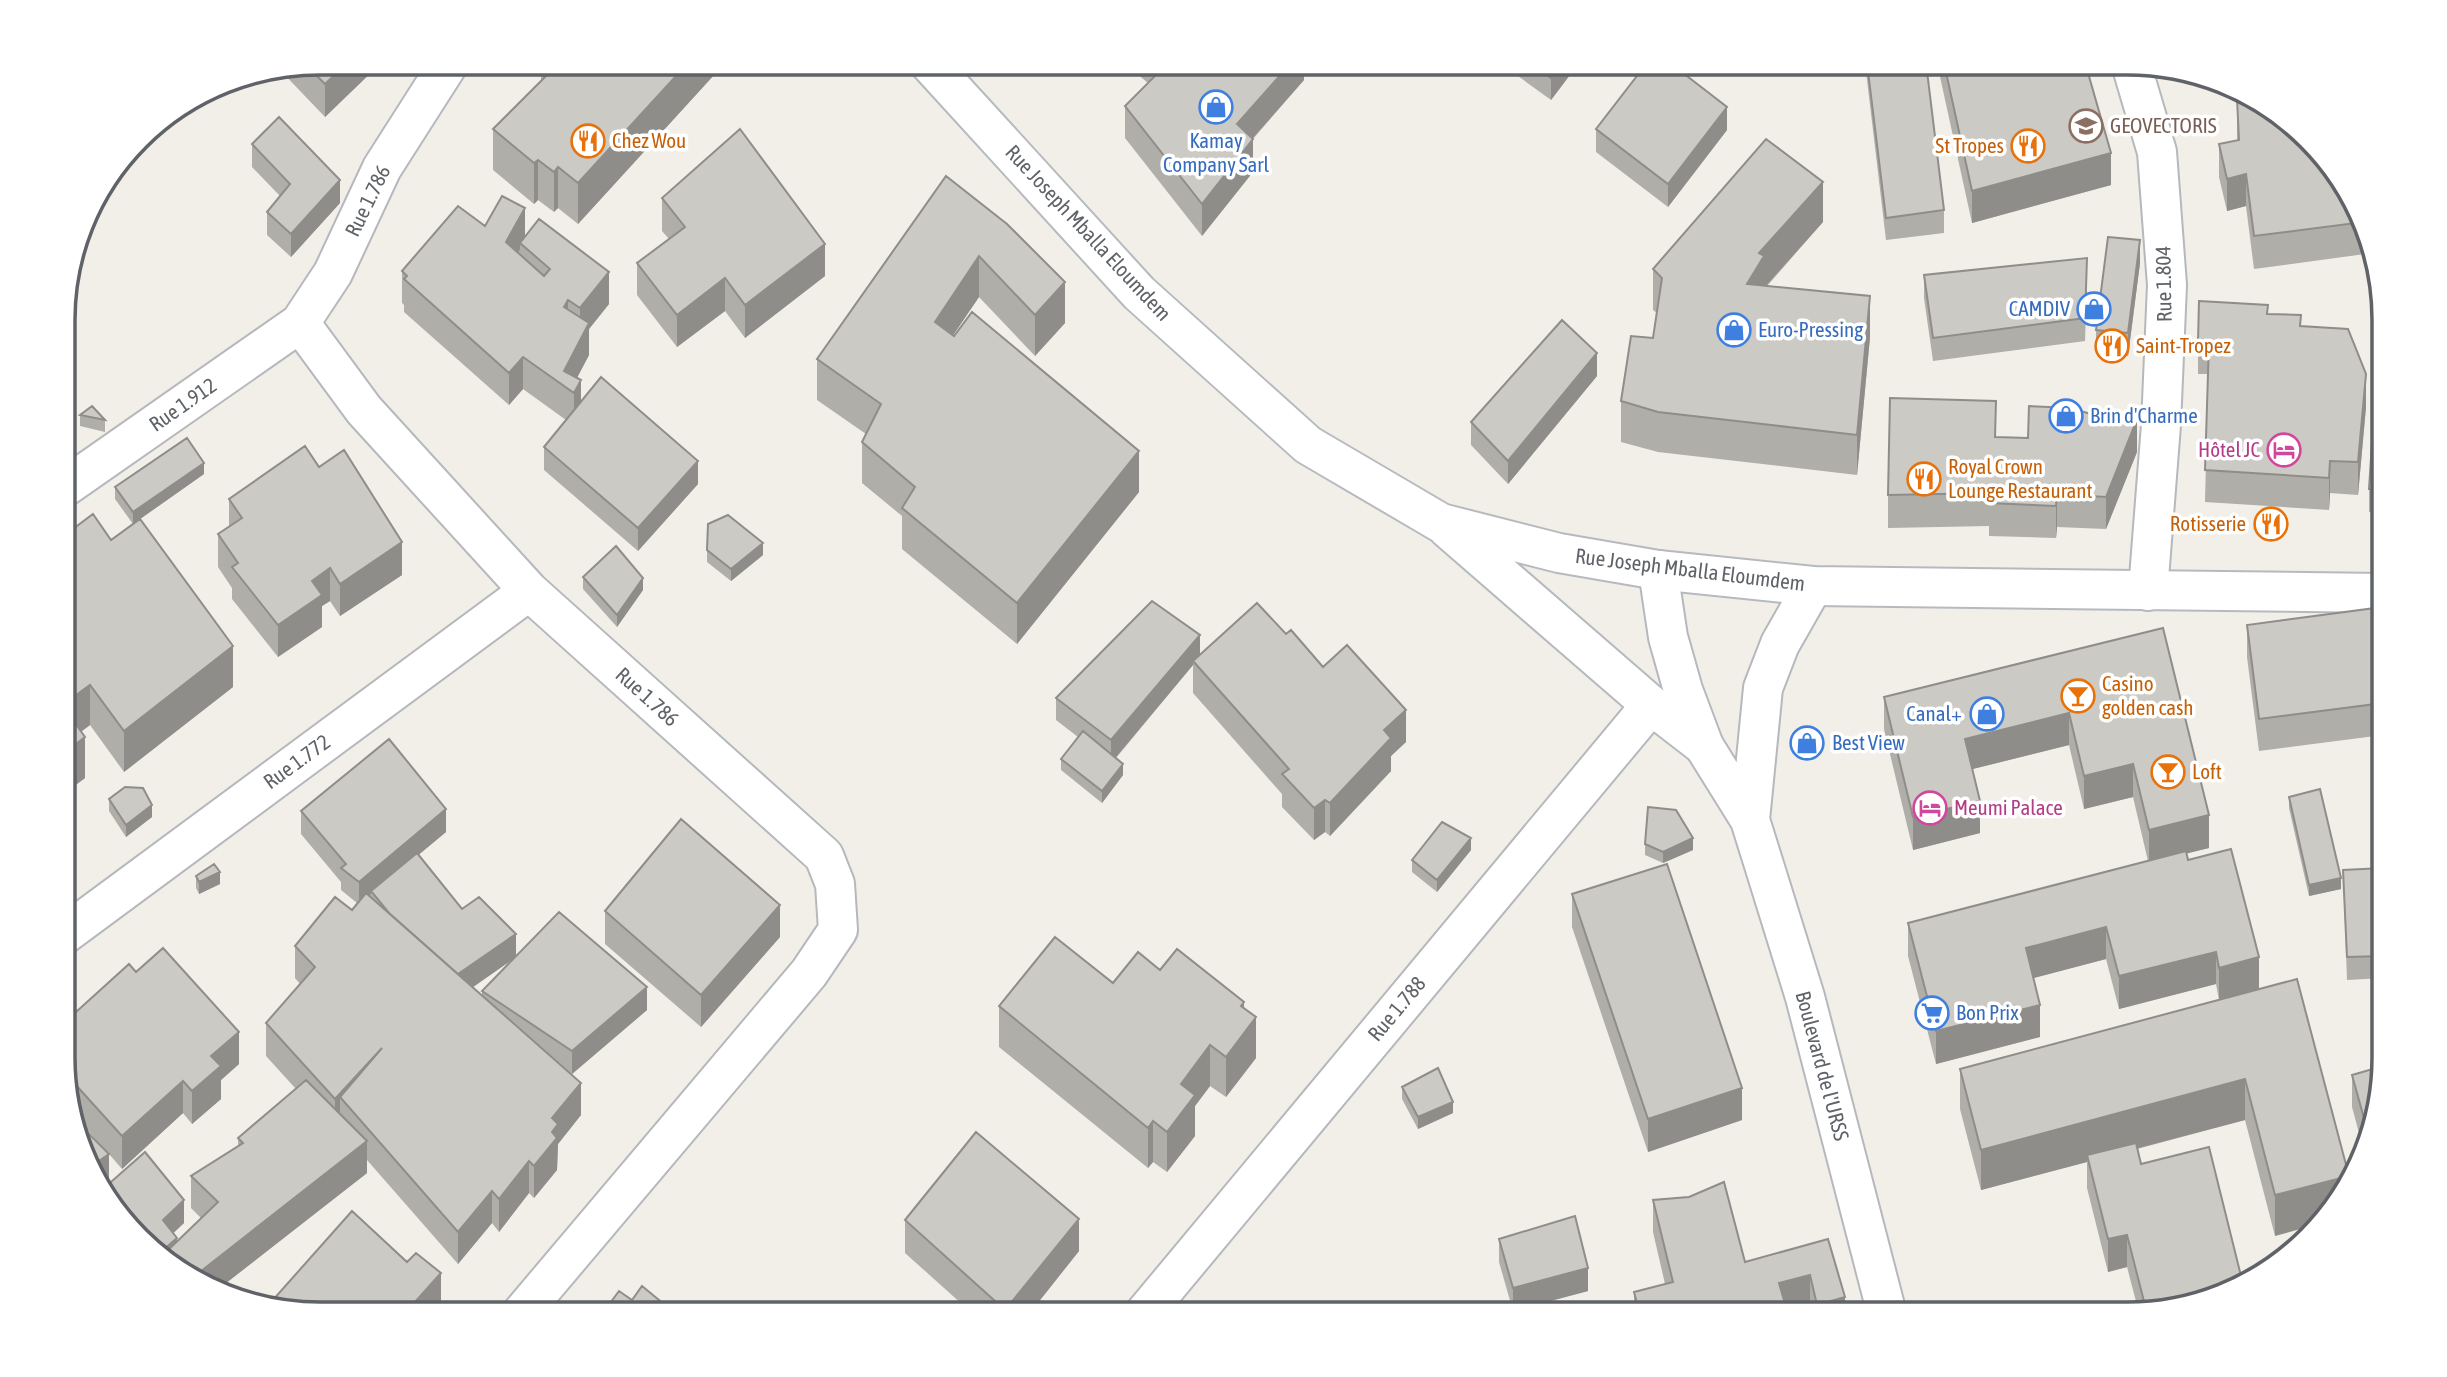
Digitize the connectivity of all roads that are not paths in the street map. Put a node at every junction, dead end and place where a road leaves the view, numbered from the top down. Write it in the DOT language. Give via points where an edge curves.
graph roads {
  1 [pos="441,76"];
  2 [pos="941,76"];
  3 [pos="2134,76"];
  4 [pos="300,323"];
  5 [pos="75,480"];
  6 [pos="1441,523"];
  7 [pos="1658,570"];
  8 [pos="1814,586"];
  9 [pos="529,591"];
  10 [pos="2148,591"];
  11 [pos="2371,593"];
  12 [pos="1651,705"];
  13 [pos="1704,746"];
  14 [pos="1750,820"];
  15 [pos="75,926"];
  16 [pos="1885,1301"];
  17 [pos="531,1302"];
  18 [pos="1154,1302"];
  1 -- 4 [label="street, Rue 1.786" via="382,168 333,273"];
  2 -- 6 [label="street, Rue Joseph Mballa Eloumdem" via="1139,293 1308,446"];
  3 -- 10 [label="street, Rue 1.804" via="2157,152 2166,285"];
  4 -- 5 [label="street, Rue 1.912"];
  4 -- 9 [label="street, Rue 1.786" via="364,410"];
  6 -- 7 [label="street, Rue Joseph Mballa Eloumdem" via="1559,553"];
  6 -- 12 [label="street"];
  7 -- 8 [label="street, Rue Joseph Mballa Eloumdem"];
  7 -- 13 [label="street" via="1668,637"];
  8 -- 10 [label="street, Rue Joseph Mballa Eloumdem"];
  8 -- 14 [label="street" via="1780,644 1763,688"];
  9 -- 15 [label="street, Rue 1.772"];
  9 -- 17 [label="street, Rue 1.786" via="824,856 835,884 838,930 809,973"];
  10 -- 11 [label="street, Rue Joseph Mballa Eloumdem"];
  12 -- 13 [label="street"];
  12 -- 18 [label="street, Rue 1.788"];
  13 -- 14 [label="street"];
  14 -- 16 [label="street, Boulevard de l'URSS" via="1805,997"];
}
